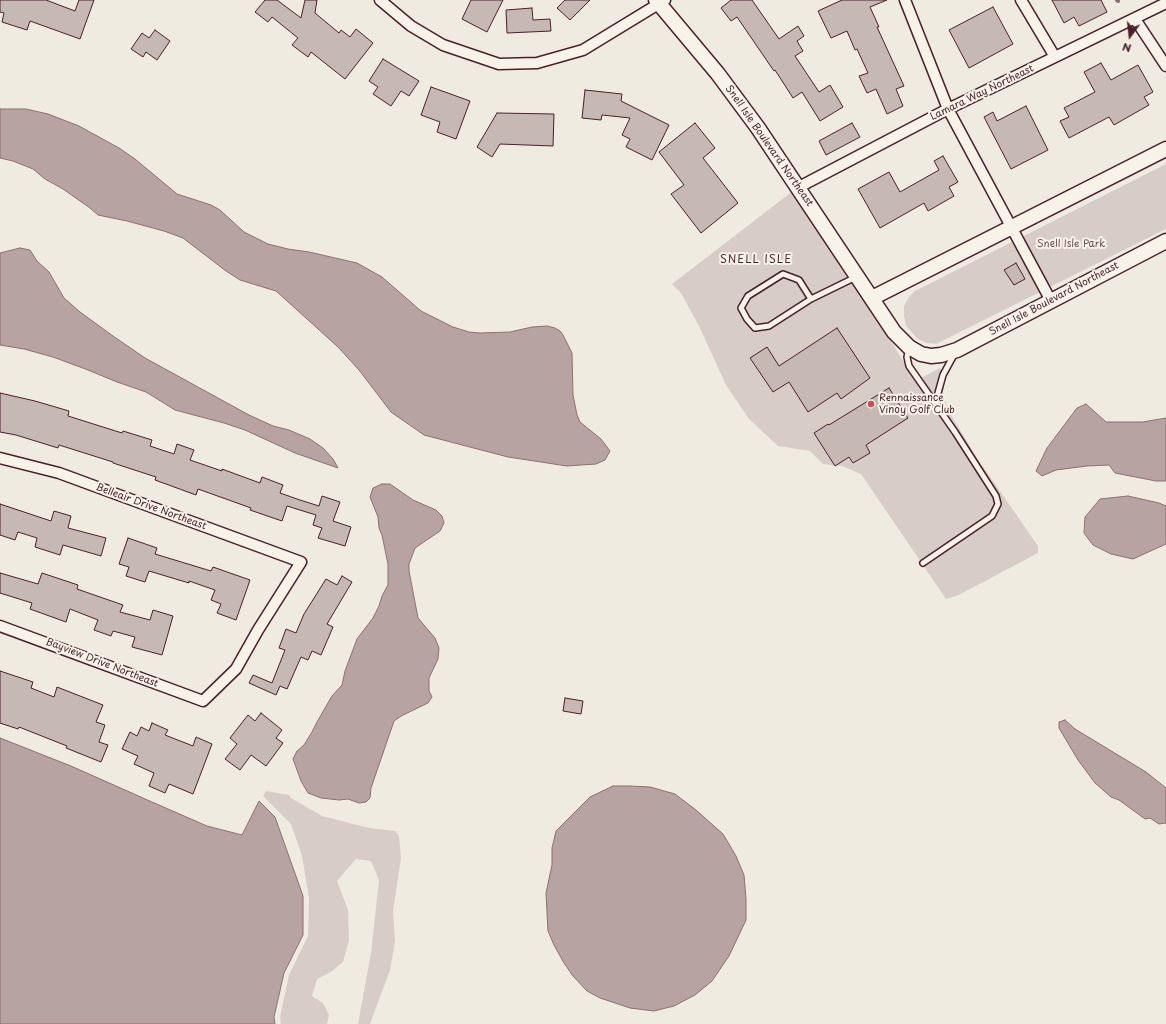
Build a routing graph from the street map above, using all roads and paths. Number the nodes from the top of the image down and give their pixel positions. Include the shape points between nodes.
1 (380, 0) edge
2 (905, 0) edge
3 (1021, 0) edge
4 (660, 1) edge
5 (1166, 3) edge
6 (1135, 19) junction
7 (1055, 57) junction
8 (1166, 66) edge
9 (948, 109) junction
10 (1166, 149) edge
11 (799, 187) junction
12 (1011, 228) junction
13 (1166, 241) edge
14 (857, 276) junction
15 (872, 298) junction
16 (811, 300) junction
17 (1050, 301) junction
18 (909, 347) junction
19 (957, 350) junction
20 (937, 406) junction
21 (0, 458) edge
22 (923, 563) dead end
23 (0, 626) edge
24 (203, 701) joint

1 - 4 street via 411,26 443,44 499,64 537,63 583,50
2 - 9 street
3 - 7 street
4 - 11 street, Snell Isle Boulevard Northeast via 718,74
5 - 6 street, Lamara Way Northeast
6 - 7 street, Lamara Way Northeast
6 - 8 street
7 - 9 street, Lamara Way Northeast
9 - 11 street, Lamara Way Northeast
9 - 12 street
10 - 12 street
11 - 14 street, Snell Isle Boulevard Northeast
12 - 15 street
12 - 17 street
13 - 17 street, Snell Isle Boulevard Northeast
14 - 15 street, Snell Isle Boulevard Northeast
14 - 16 lane
15 - 18 street, Snell Isle Boulevard Northeast via 894,332
16 - 16 lane via 769,326 755,328 741,308 748,296 783,274 799,280
17 - 19 street, Snell Isle Boulevard Northeast
18 - 19 street, Snell Isle Boulevard Northeast via 931,356
18 - 20 lane via 909,366
19 - 20 lane via 943,376
20 - 22 lane via 996,496 998,504 992,516
21 - 24 street, Belleair Drive Northeast via 59,473 301,562 236,669
23 - 24 street, Bayview Drive Northeast

